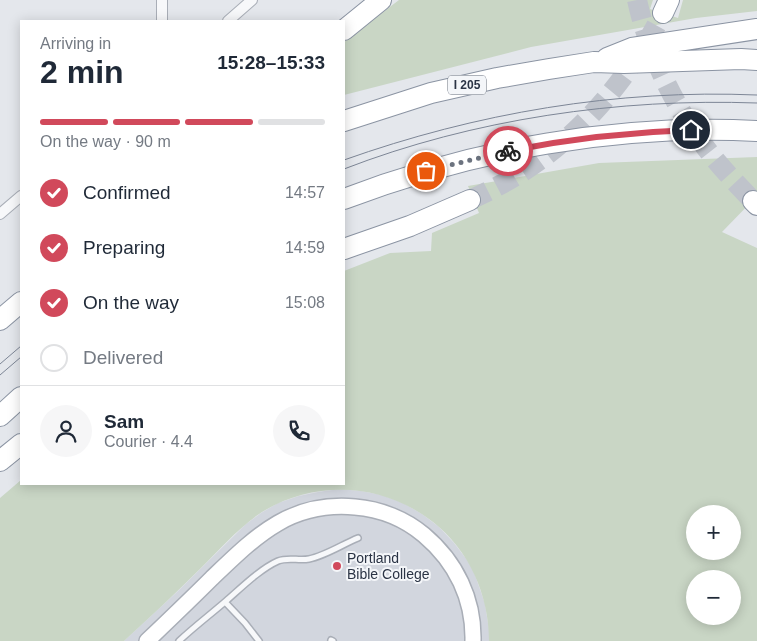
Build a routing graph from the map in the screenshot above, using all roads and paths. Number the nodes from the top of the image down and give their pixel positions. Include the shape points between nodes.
1 (162, 0) edge
2 (252, 0) edge
3 (381, 0) edge
4 (162, 20) edge
5 (229, 20) edge
6 (345, 29) edge
7 (757, 30) edge
8 (757, 60) edge
9 (594, 62) junction
10 (345, 121) edge
11 (757, 131) edge
12 (20, 197) edge
13 (345, 199) edge
14 (470, 200) tunnel mouth
15 (0, 214) edge
16 (345, 249) edge
17 (20, 302) edge
18 (0, 320) edge
19 (20, 398) edge
20 (0, 416) edge
21 (20, 445) edge
22 (0, 461) edge
23 (358, 538) dead end
24 (225, 602) junction
25 (147, 641) edge
26 (179, 641) edge
27 (259, 641) edge
28 (473, 641) edge

1 - 4 street
2 - 5 street
3 - 6 highway
7 - 9 highway via 632,48
8 - 9 highway, I 205
9 - 10 highway, I 205 via 431,93
11 - 13 highway via 660,131 545,144 437,168
12 - 15 street
14 - 16 highway
17 - 18 highway
19 - 20 highway
21 - 22 highway
23 - 24 lane via 307,560 276,562
24 - 26 lane
24 - 27 lane
25 - 28 street via 238,552 266,530 303,511 344,506 370,509 395,517 431,541 448,560 461,583 471,612

